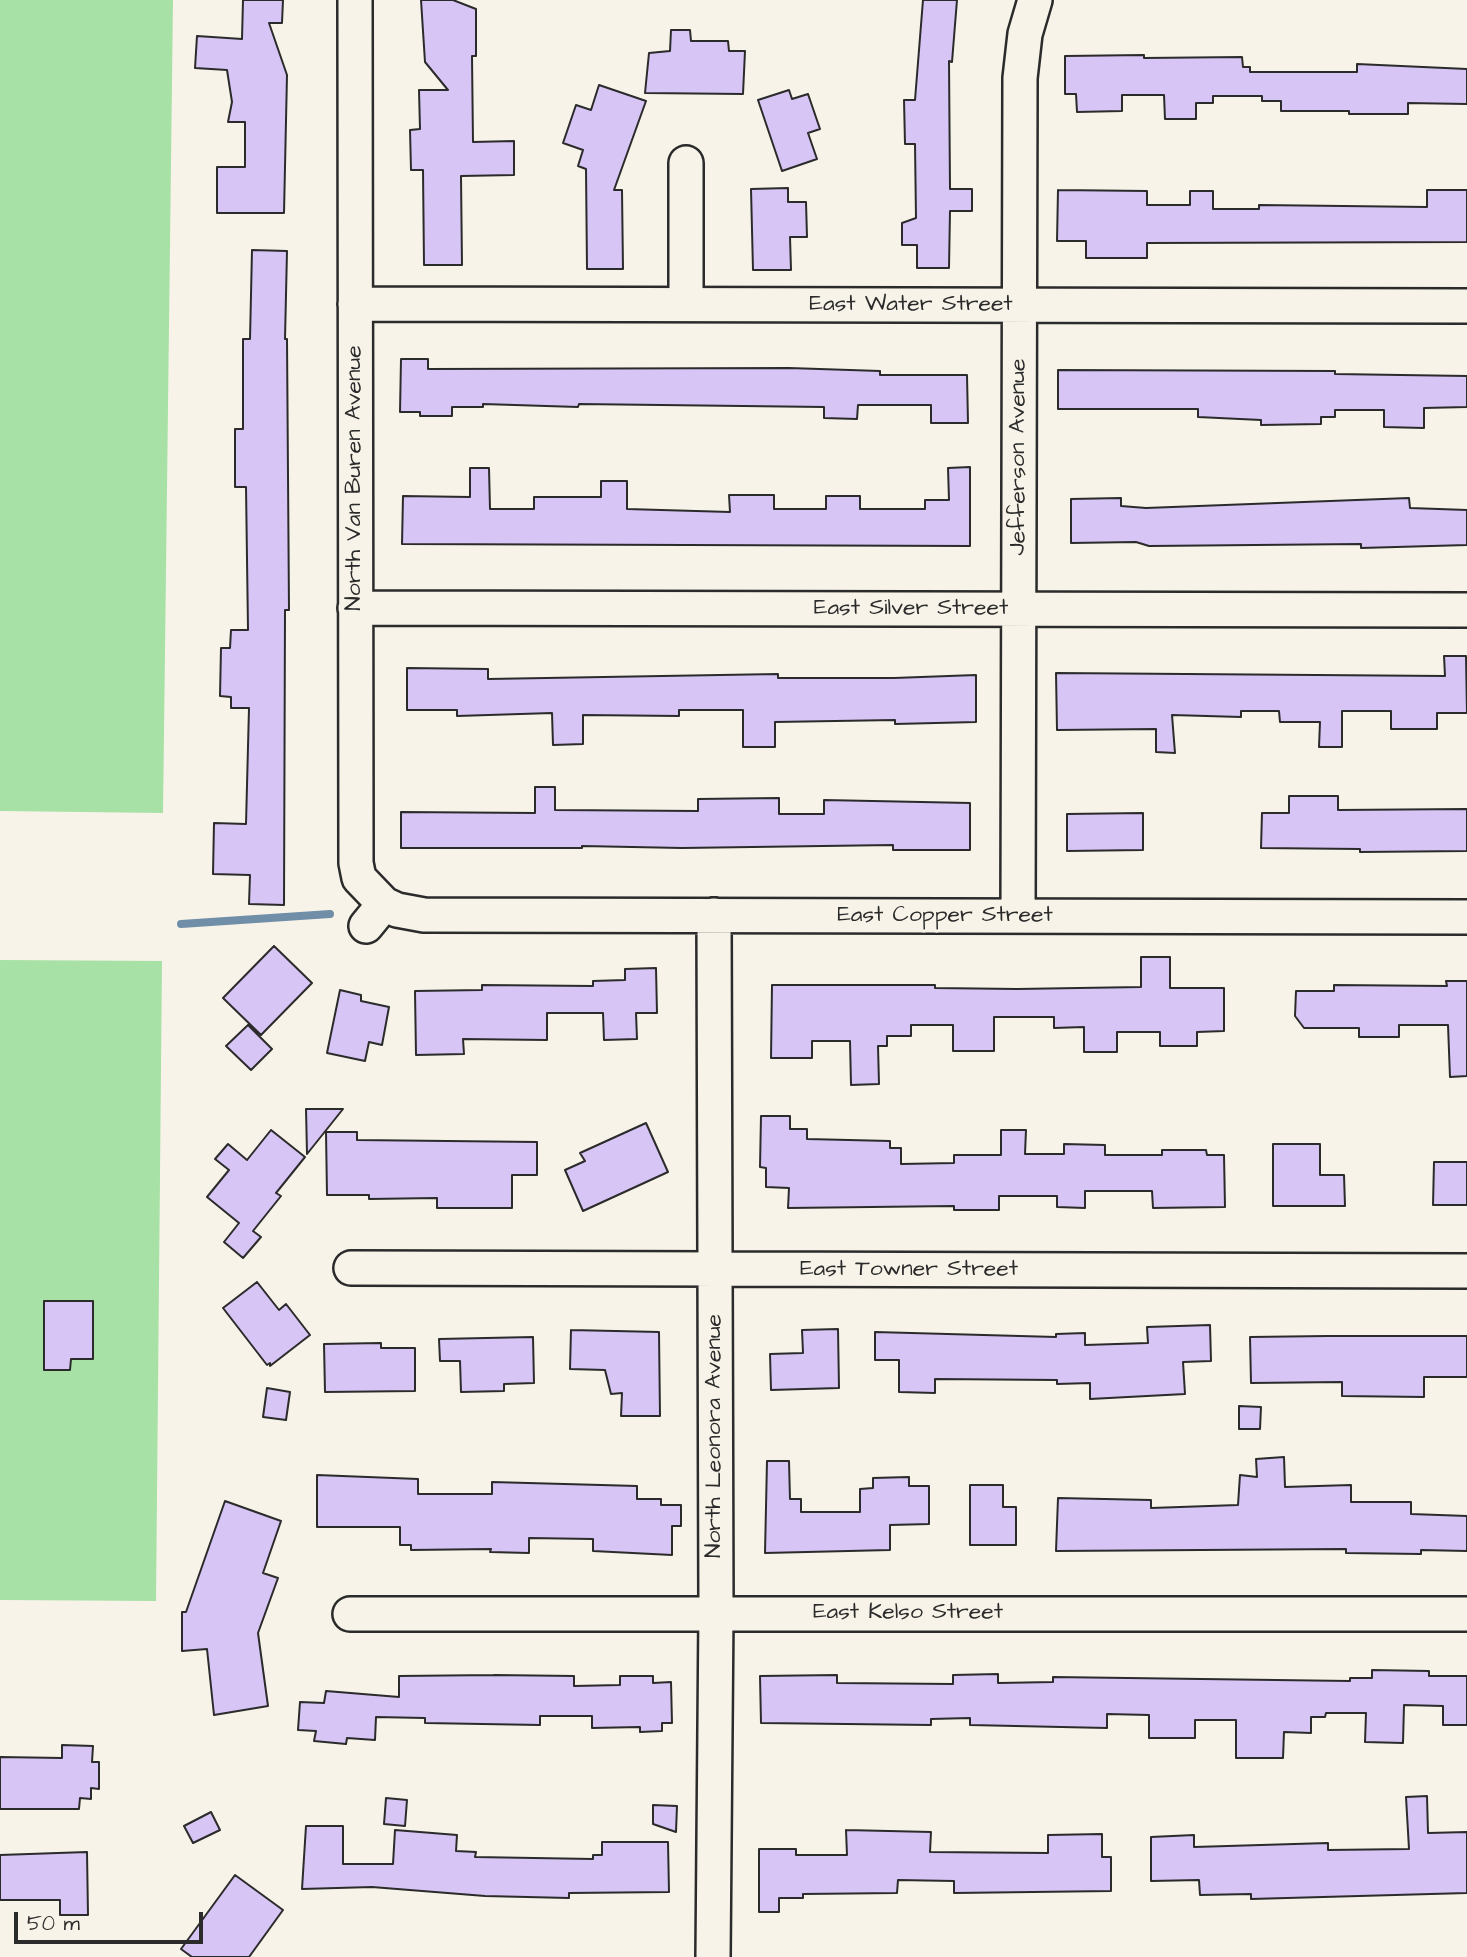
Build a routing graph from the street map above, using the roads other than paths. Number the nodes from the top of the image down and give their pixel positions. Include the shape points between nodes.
1 (355, 0) edge
2 (1035, 0) edge
3 (686, 163) dead end
4 (355, 304) junction
5 (686, 304) junction
6 (1020, 305) junction
7 (1467, 306) edge
8 (355, 608) junction
9 (1019, 609) junction
10 (1467, 610) edge
11 (424, 915) joint
12 (714, 915) junction
13 (1018, 916) junction
14 (1467, 917) edge
15 (351, 1268) dead end
16 (714, 1269) junction
17 (1467, 1271) edge
18 (716, 1612) junction
19 (350, 1614) dead end
20 (1467, 1614) edge
21 (713, 1957) edge

1 - 4 street, North Van Buren Avenue
2 - 6 street, Jefferson Avenue via 1021,56
3 - 5 street
4 - 5 street, East Water Street
4 - 8 street, North Van Buren Avenue
5 - 6 street, East Water Street
6 - 7 street, East Water Street
6 - 9 street, Jefferson Avenue
8 - 9 street, East Silver Street
8 - 11 street, North Van Buren Avenue via 359,878 375,915 397,910
9 - 10 street, East Silver Street
9 - 13 street, Jefferson Avenue
11 - 12 street, East Copper Street
12 - 13 street, East Copper Street
12 - 16 street, North Leonora Avenue
13 - 14 street, East Copper Street
15 - 16 street, East Towner Street
16 - 17 street, East Towner Street
16 - 18 street, North Leonora Avenue
18 - 19 street, East Kelso Street
18 - 20 street, East Kelso Street
18 - 21 street, North Leonora Avenue

